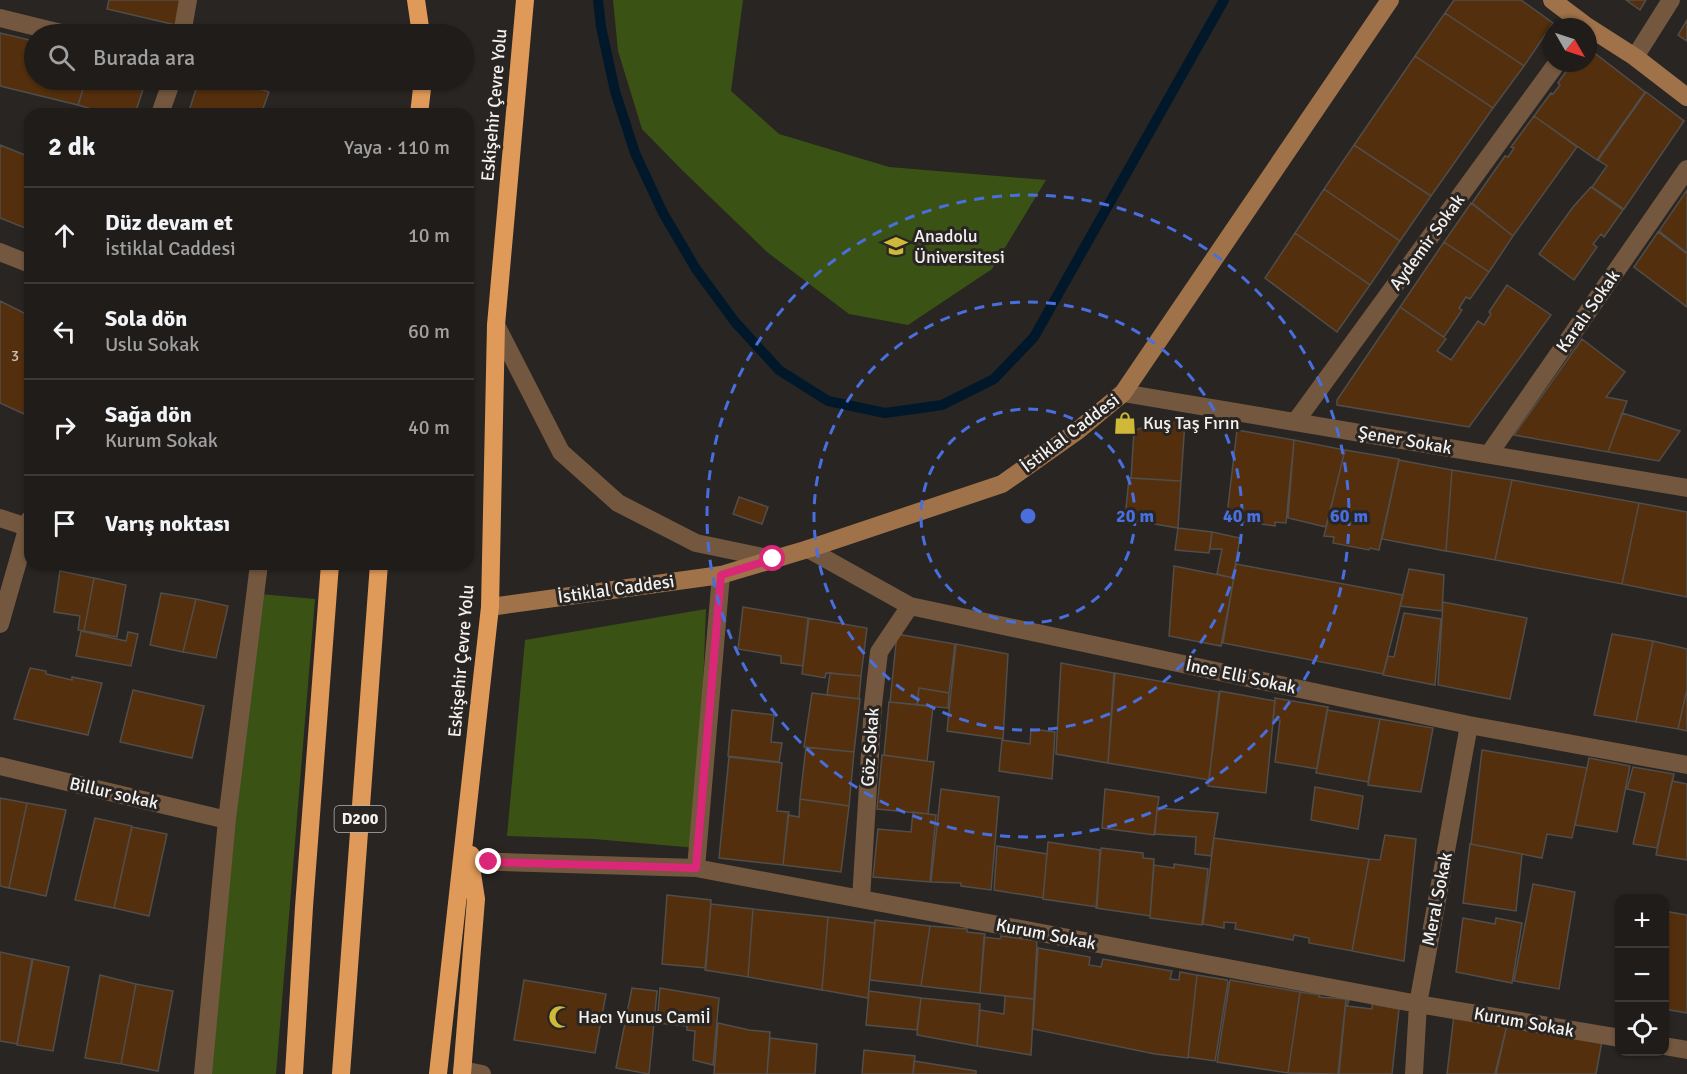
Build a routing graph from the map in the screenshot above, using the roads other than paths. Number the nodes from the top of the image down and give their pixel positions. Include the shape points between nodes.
1 (188, 0) edge
2 (416, 0) edge
3 (430, 0) edge
4 (525, 0) edge
5 (1390, 0) edge
6 (1552, 0) edge
7 (1671, 0) edge
8 (0, 18) edge
9 (1574, 18) edge
10 (24, 24) edge
11 (184, 24) edge
12 (420, 24) edge
13 (428, 24) edge
14 (1597, 34) edge
15 (1635, 57) junction
16 (1550, 72) edge
17 (168, 90) edge
18 (422, 90) edge
19 (1687, 98) edge
20 (162, 108) edge
21 (420, 108) edge
22 (1687, 169) edge
23 (0, 252) edge
24 (24, 262) edge
25 (496, 325) junction
26 (1124, 393) junction
27 (1296, 421) junction
28 (1490, 454) junction
29 (1687, 488) edge
30 (0, 518) edge
31 (24, 524) edge
32 (24, 542) edge
33 (808, 549) junction
34 (773, 559) junction
35 (258, 570) edge
36 (330, 570) edge
37 (380, 570) edge
38 (721, 575) junction
39 (910, 606) junction
40 (490, 607) junction
41 (0, 624) edge
42 (1469, 725) junction
43 (1687, 765) edge
44 (0, 766) edge
45 (227, 820) junction
46 (470, 861) junction
47 (696, 868) junction
48 (861, 899) junction
49 (1418, 1004) junction
50 (1615, 1037) edge
51 (1669, 1047) edge
52 (1687, 1050) edge
53 (462, 1072) edge
54 (202, 1074) edge
55 (294, 1074) edge
56 (341, 1074) edge
57 (438, 1074) edge
58 (483, 1074) edge
59 (1414, 1074) edge

1 - 11 street
2 - 12 highway
3 - 13 highway
4 - 25 highway, Eskişehir Çevre Yolu
5 - 26 main road, İstiklal Caddesi
6 - 9 main road
7 - 15 street
8 - 10 street
14 - 15 main road
15 - 19 main road
16 - 27 street, Aydemir Sokak
17 - 20 street
18 - 21 highway
22 - 28 street, Karalı Sokak
23 - 24 street
25 - 34 street via 561,452 618,503 696,543
25 - 40 highway, Eskişehir Çevre Yolu
26 - 27 street, Şener Sokak
26 - 33 main road, İstiklal Caddesi via 1002,484
27 - 28 street, Şener Sokak
28 - 29 street, Şener Sokak
30 - 31 street
32 - 41 street
33 - 34 main road, İstiklal Caddesi
33 - 39 street, İnce Elli Sokak
34 - 38 main road, İstiklal Caddesi
35 - 45 street
36 - 55 highway
37 - 56 highway, D200
38 - 40 main road, İstiklal Caddesi
38 - 47 street
39 - 42 street, İnce Elli Sokak
39 - 48 street, Göz Sokak via 879,652
40 - 46 highway
40 - 57 highway, Eskişehir Çevre Yolu
42 - 43 street, İnce Elli Sokak
42 - 49 street, Meral Sokak
44 - 45 street, Billur sokak
45 - 54 street
46 - 47 street, Kurum Sokak
46 - 53 highway via 476,899
47 - 48 street, Kurum Sokak
48 - 49 street, Kurum Sokak
49 - 50 street, Kurum Sokak
49 - 59 street, Meral Sokak
51 - 52 street
53 - 58 street

